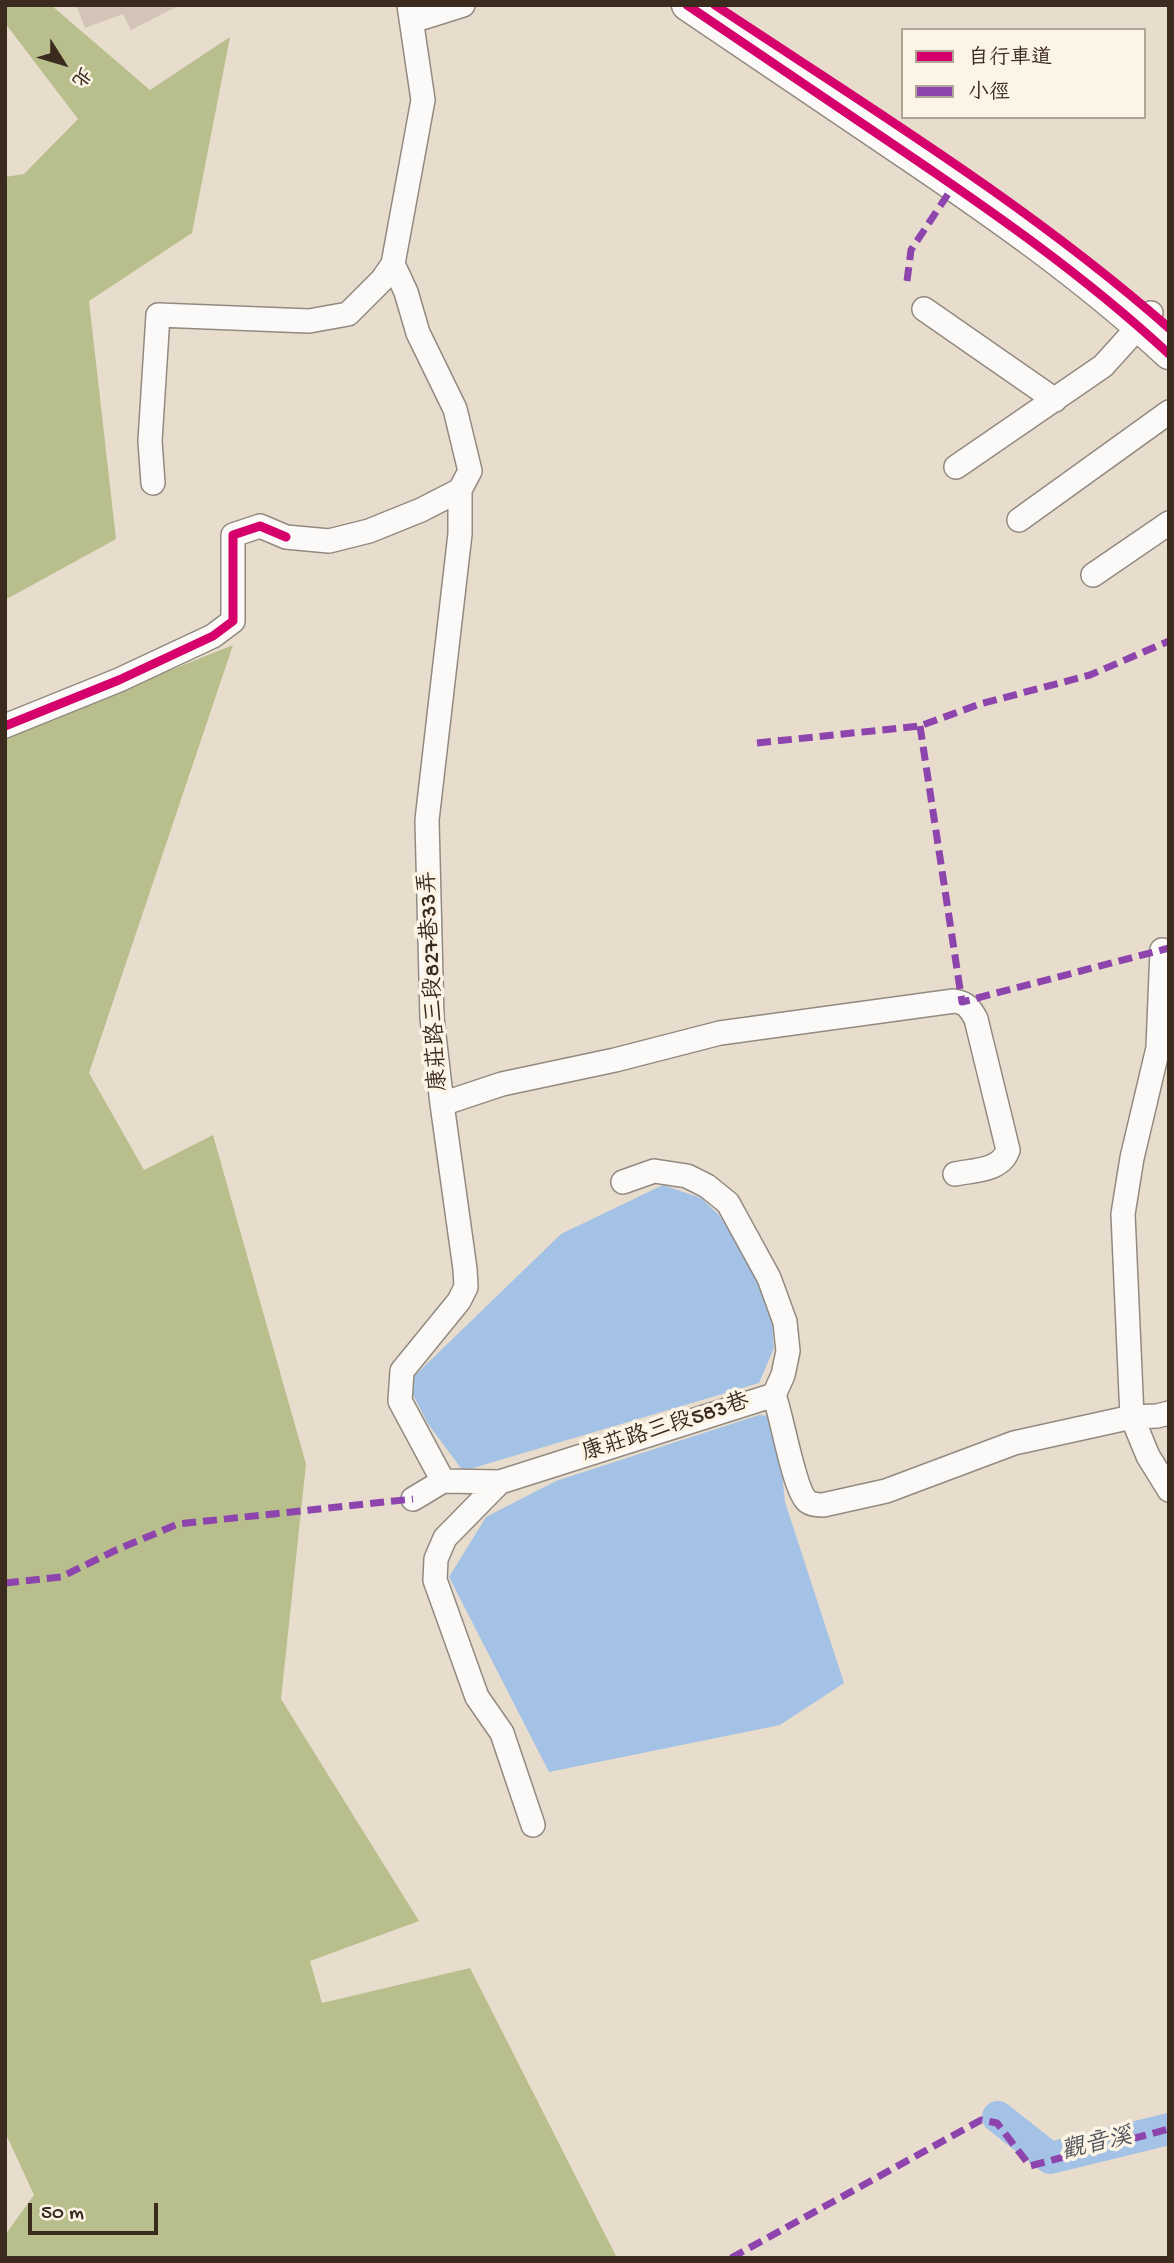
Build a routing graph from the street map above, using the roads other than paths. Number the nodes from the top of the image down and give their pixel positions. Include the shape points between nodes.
1 (463, 5) edge
2 (687, 5) edge
3 (715, 5) edge
4 (411, 13) edge
5 (393, 264) junction
6 (924, 309) dead end
7 (1153, 322) edge
8 (1169, 354) edge
9 (1055, 400) junction
10 (1169, 412) edge
11 (956, 467) dead end
12 (153, 483) dead end
13 (460, 490) junction
14 (1019, 520) dead end
15 (1169, 523) edge
16 (1093, 575) dead end
17 (5, 726) edge
18 (1162, 950) dead end
19 (442, 1104) junction
20 (955, 1174) dead end
21 (623, 1182) dead end
22 (774, 1395) junction
23 (1169, 1413) edge
24 (1132, 1417) junction
25 (443, 1481) junction
26 (500, 1482) junction
27 (1169, 1490) edge
28 (412, 1499) dead end
29 (533, 1825) dead end

1 - 4 street
2 - 7 main road
3 - 7 main road via 971,174 1071,246
4 - 5 street via 423,100
5 - 12 street via 348,314 309,321 158,315 150,441
5 - 13 street, 康莊路三段827巷33弄 via 418,333 455,409 470,471
6 - 9 street
7 - 8 main road
7 - 9 street
9 - 11 street
10 - 14 street
13 - 17 street via 369,531 329,541 286,537 260,526 233,535 233,621 213,636 119,680
13 - 19 street, 康莊路三段827巷33弄 via 460,534 427,820 432,1018
15 - 16 street
18 - 24 street via 1158,1048 1123,1214
19 - 20 street via 502,1084 720,1033 962,1002 976,1019 1008,1150 998,1165
19 - 25 street, 康莊路三段827巷33弄 via 466,1287 402,1371 400,1401
21 - 22 street via 654,1171 687,1176 728,1203 769,1278 785,1322 788,1351
22 - 24 street, 康莊路三段583巷 via 799,1489 806,1500 823,1505 886,1491 1014,1443
22 - 26 street, 康莊路三段583巷
23 - 24 street, 康莊路三段583巷
24 - 27 street
25 - 26 street
25 - 28 street
26 - 29 street, 康莊路三段583巷 via 445,1538 436,1559 435,1580 477,1697 502,1734

